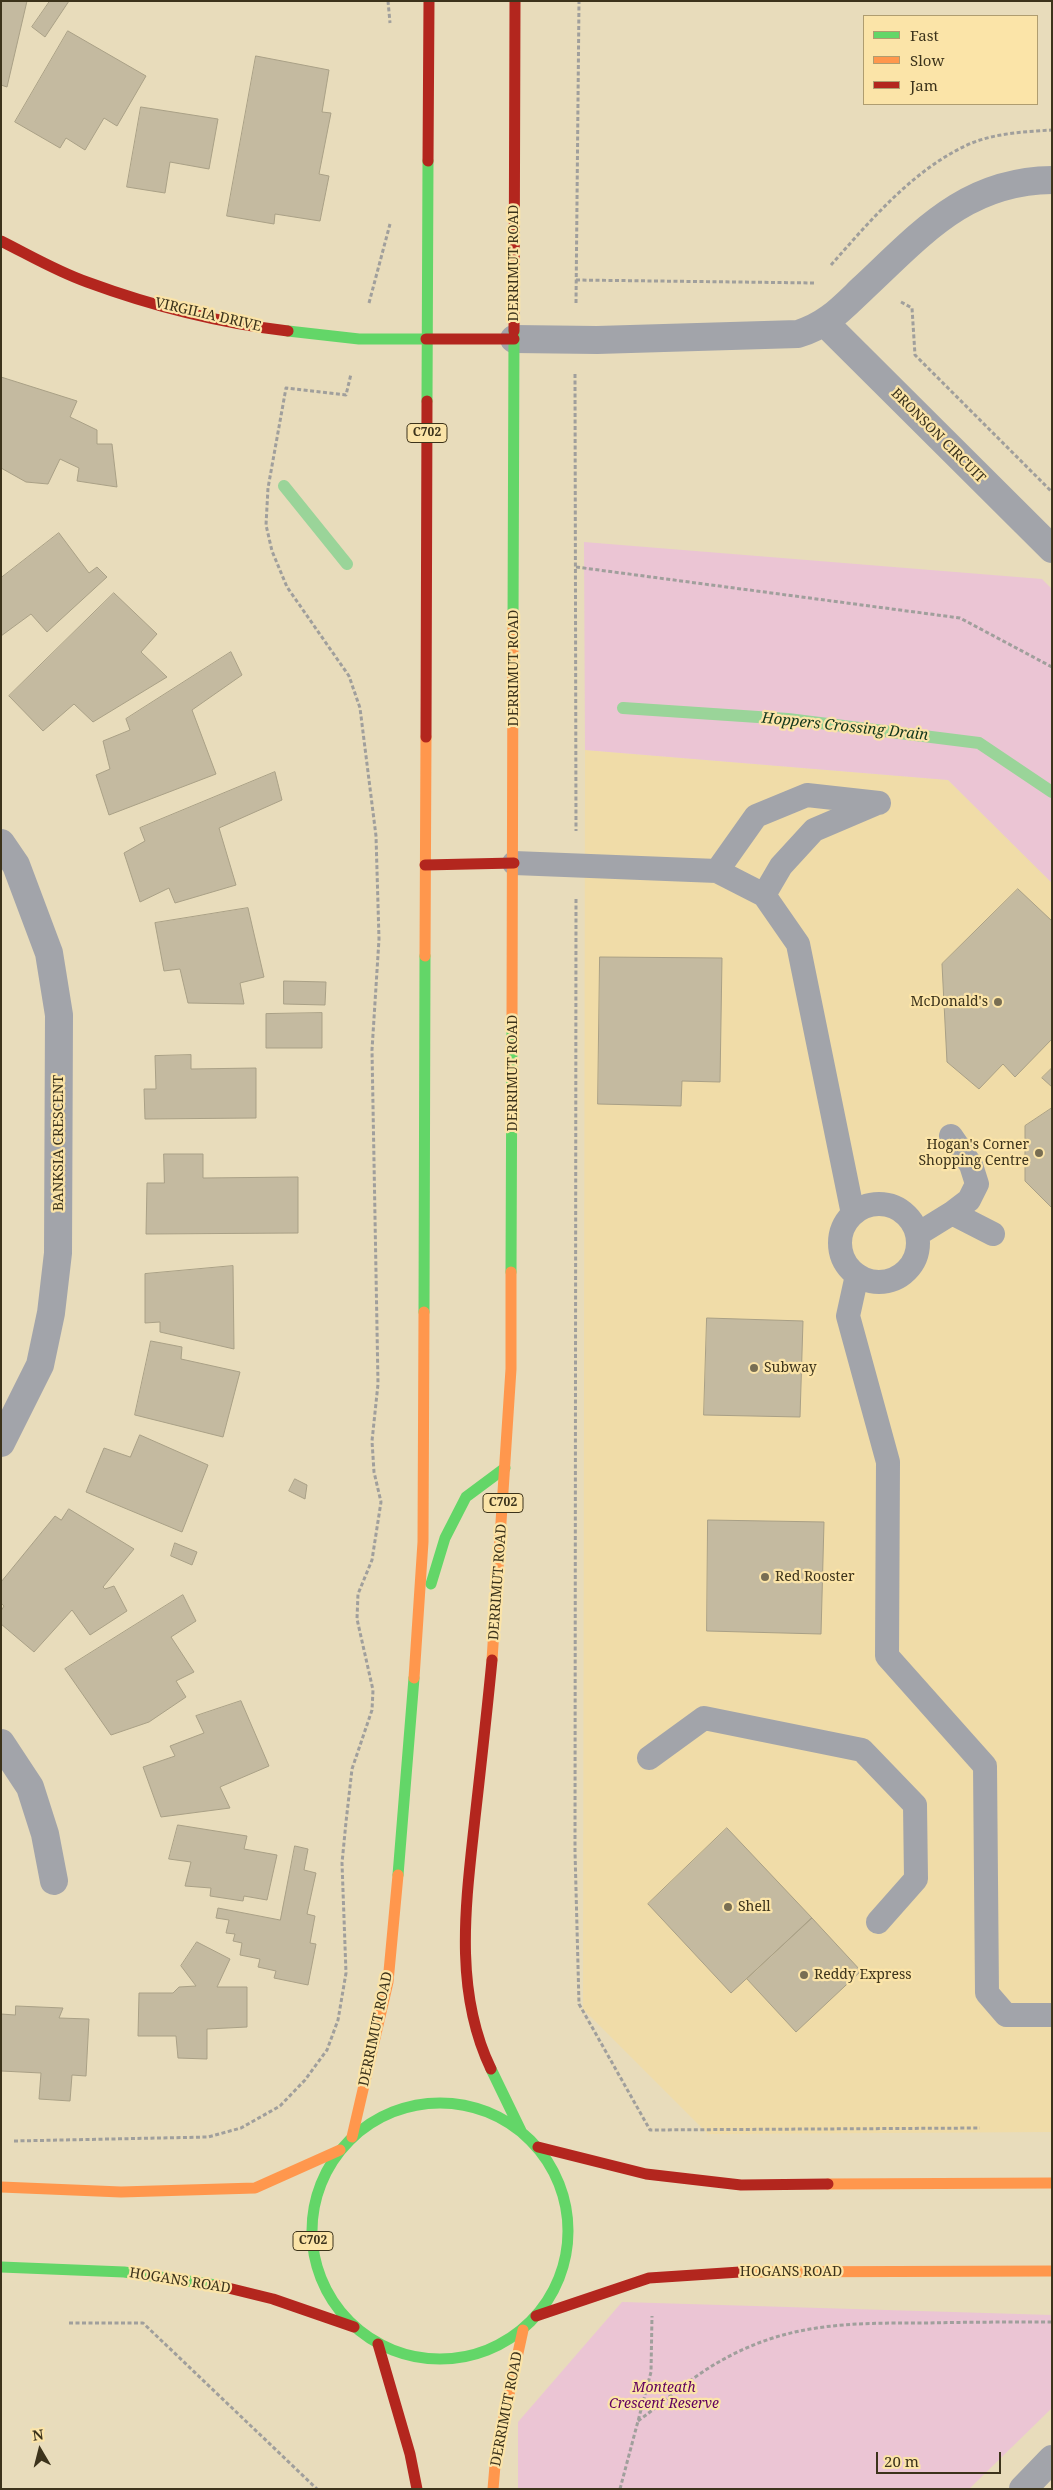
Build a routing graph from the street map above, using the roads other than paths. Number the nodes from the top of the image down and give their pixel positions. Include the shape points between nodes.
1 (429, 1) edge
2 (515, 1) edge
3 (1052, 180) edge
4 (1, 242) edge
5 (825, 323) junction
6 (426, 339) junction
7 (514, 339) junction
8 (1052, 549) edge
9 (1, 843) edge
10 (514, 863) junction
11 (425, 865) junction
12 (717, 870) junction
13 (764, 895) junction
14 (951, 1136) dead end
15 (952, 1213) junction
16 (853, 1214) junction
17 (918, 1234) junction
18 (993, 1234) dead end
19 (857, 1275) junction
20 (1, 1444) edge
21 (505, 1468) junction
22 (417, 1628) junction
23 (1, 1743) edge
24 (649, 1758) dead end
25 (54, 1881) dead end
26 (878, 1922) dead end
27 (1052, 2015) edge
28 (522, 2131) junction
29 (352, 2138) junction
30 (538, 2147) junction
31 (340, 2150) junction
32 (1052, 2183) edge
33 (1, 2187) edge
34 (1, 2267) edge
35 (1052, 2271) edge
36 (536, 2316) junction
37 (354, 2327) junction
38 (523, 2330) junction
39 (378, 2344) junction
40 (1052, 2459) edge
41 (417, 2489) edge
42 (493, 2489) edge
43 (1023, 2489) edge

1 - 6 main road, DERRIMUT ROAD / C702
2 - 7 main road, DERRIMUT ROAD / C702
3 - 5 street via 1004,186 970,198 946,213
4 - 6 main road, VIRGILIA DRIVE via 86,282 170,309 239,325 359,340
5 - 7 street via 798,334 775,336 576,341
5 - 8 street, BRONSON CIRCUIT
6 - 7 main road, VIRGILIA DRIVE
6 - 11 main road, DERRIMUT ROAD / C702
7 - 10 main road, DERRIMUT ROAD / C702
9 - 20 street, BANKSIA CRESCENT via 16,865 49,952 60,1015 58,1253 51,1313 40,1365
10 - 11 main road
10 - 12 lane
10 - 21 main road, DERRIMUT ROAD / C702 via 511,1369
11 - 22 main road, DERRIMUT ROAD / C702 via 423,1542
12 - 13 lane
12 - 13 lane via 756,816 807,795 879,803 814,830 781,866
13 - 16 lane via 798,944
14 - 15 lane via 971,1165 977,1184 969,1200
15 - 17 lane
15 - 18 lane
16 - 17 lane via 867,1206 884,1203 906,1214
16 - 19 lane via 843,1227 840,1240 841,1253
17 - 19 lane via 918,1250 912,1265 900,1276 885,1282 869,1281
19 - 27 lane via 848,1316 888,1462 887,1656 984,1766 987,1993 1006,2015
21 - 22 main road via 466,1496 445,1538
21 - 28 main road, DERRIMUT ROAD / C702 via 493,1654 465,1909 466,1979 479,2044
22 - 29 main road, DERRIMUT ROAD / C702 via 409,1758 388,1982
23 - 25 street via 30,1787 45,1834
24 - 26 lane via 704,1718 862,1750 915,1805 916,1879
28 - 29 main road via 481,2110 436,2102 391,2112
28 - 30 main road, C702
29 - 31 main road, C702
30 - 32 main road via 646,2174 741,2185
30 - 36 main road, C702 via 561,2187 569,2232 560,2277
31 - 33 main road via 255,2188 121,2192
31 - 37 main road, C702 via 320,2184 312,2232 315,2261 329,2297
34 - 37 main road, HOGANS ROAD via 69,2267 134,2272 246,2291
35 - 36 main road, HOGANS ROAD via 737,2272 650,2278
36 - 38 main road, C702
37 - 39 main road, C702
38 - 39 main road via 490,2349 452,2359 414,2357
38 - 42 main road, DERRIMUT ROAD via 496,2454
39 - 41 main road
40 - 43 street

